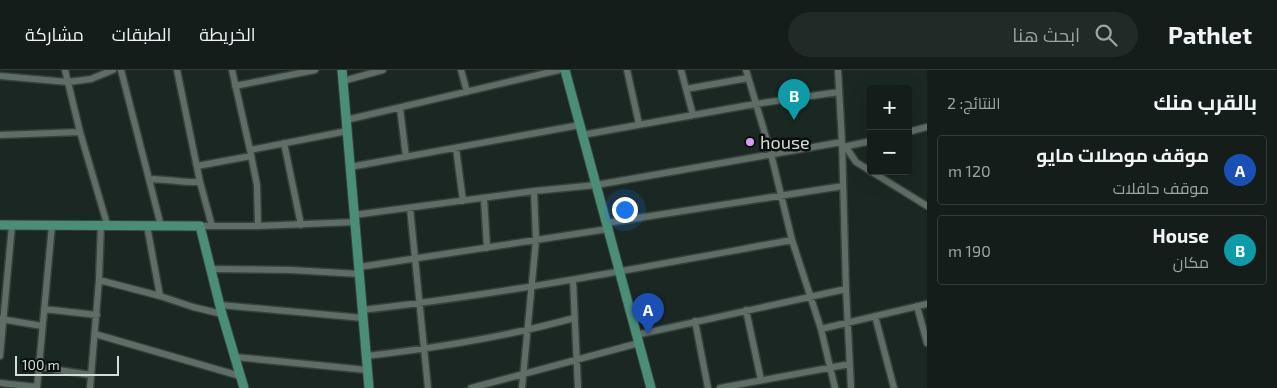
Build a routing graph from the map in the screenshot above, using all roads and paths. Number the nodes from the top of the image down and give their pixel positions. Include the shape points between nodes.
1 (65, 70) edge
2 (113, 70) edge
3 (122, 70) edge
4 (177, 70) edge
5 (232, 70) edge
6 (315, 70) edge
7 (342, 70) edge
8 (383, 70) edge
9 (461, 70) edge
10 (559, 70) edge
11 (565, 70) edge
12 (627, 70) edge
13 (681, 70) edge
14 (746, 70) edge
15 (838, 70) edge
16 (0, 76) edge
17 (748, 78) junction
18 (343, 81) junction
19 (68, 82) junction
20 (235, 86) junction
21 (686, 90) junction
22 (467, 92) junction
23 (839, 92) junction
24 (755, 104) junction
25 (400, 108) junction
26 (693, 115) junction
27 (346, 120) junction
28 (639, 124) junction
29 (580, 125) junction
30 (927, 127) edge
31 (347, 131) junction
32 (912, 131) edge
33 (80, 132) junction
34 (0, 135) edge
35 (582, 135) junction
36 (867, 142) edge
37 (284, 143) junction
38 (843, 145) junction
39 (456, 148) junction
40 (251, 153) junction
41 (770, 154) junction
42 (406, 157) junction
43 (197, 166) junction
44 (350, 167) junction
45 (150, 179) junction
46 (200, 182) junction
47 (596, 185) junction
48 (843, 186) junction
49 (534, 191) junction
50 (780, 195) junction
51 (484, 198) junction
52 (463, 201) junction
53 (927, 206) edge
54 (410, 208) junction
55 (355, 219) junction
56 (52, 224) junction
57 (104, 224) junction
58 (0, 225) edge
59 (12, 225) junction
60 (301, 225) junction
61 (147, 226) junction
62 (161, 226) junction
63 (200, 226) junction
64 (212, 226) junction
65 (258, 226) junction
66 (607, 226) junction
67 (536, 240) junction
68 (792, 240) junction
69 (486, 248) junction
70 (416, 259) junction
71 (212, 269) junction
72 (359, 270) junction
73 (620, 272) junction
74 (100, 280) junction
75 (573, 280) junction
76 (531, 287) junction
77 (846, 289) junction
78 (160, 296) junction
79 (811, 296) junction
80 (420, 303) junction
81 (927, 304) edge
82 (917, 306) junction
83 (44, 309) junction
84 (221, 310) junction
85 (746, 310) junction
86 (362, 314) junction
87 (97, 315) junction
88 (876, 316) junction
89 (574, 318) junction
90 (2, 319) edge
91 (695, 321) junction
92 (848, 324) junction
93 (42, 326) junction
94 (821, 329) junction
95 (527, 331) junction
96 (95, 334) junction
97 (638, 339) junction
98 (927, 343) edge
99 (424, 349) junction
100 (0, 356) edge
101 (235, 356) junction
102 (366, 356) junction
103 (576, 359) junction
104 (850, 364) junction
105 (39, 367) junction
106 (830, 368) junction
107 (367, 370) junction
108 (522, 374) junction
109 (91, 375) junction
110 (240, 376) junction
111 (761, 380) junction
112 (0, 383) edge
113 (37, 388) edge
114 (91, 388) edge
115 (244, 388) edge
116 (369, 388) edge
117 (428, 388) edge
118 (471, 388) edge
119 (522, 388) edge
120 (578, 388) edge
121 (651, 388) edge
122 (708, 388) edge
123 (720, 388) edge
124 (836, 388) edge
125 (852, 388) edge
126 (894, 388) edge

1 - 19 street
2 - 19 street via 91,79
3 - 45 street
4 - 43 street
5 - 20 street
6 - 20 street
7 - 18 street
8 - 18 street
9 - 22 street
10 - 22 street
11 - 29 street
12 - 28 street
13 - 21 street
14 - 17 street
15 - 23 street
16 - 19 street
17 - 21 street
17 - 24 street
18 - 27 street
19 - 33 street
20 - 40 street
21 - 26 street
22 - 25 street
23 - 24 street
23 - 38 street
24 - 26 street
24 - 41 street
25 - 27 street
25 - 42 street
26 - 28 street
27 - 31 street
28 - 35 street
29 - 35 street
29 - 39 street
30 - 32 street
31 - 37 street
31 - 44 street
33 - 34 street
33 - 57 street
35 - 47 street
36 - 38 street
37 - 40 street
37 - 60 street
38 - 41 street
38 - 48 street
38 - 53 street via 856,162
39 - 42 street
39 - 52 street
40 - 43 street
40 - 65 street via 258,198
41 - 47 street
41 - 50 street
42 - 44 street
43 - 46 street
44 - 55 street
45 - 46 street
45 - 62 street
46 - 64 street
47 - 49 street
47 - 66 street
48 - 50 street
48 - 77 street
49 - 51 street
49 - 67 street
50 - 66 street
50 - 68 street
51 - 52 street
51 - 69 street
52 - 54 street
54 - 55 street
54 - 70 street
55 - 60 street
55 - 72 street
56 - 57 street
56 - 59 street
56 - 83 street
57 - 61 street
57 - 74 street
58 - 59 street
59 - 90 street
60 - 65 street
61 - 62 street
61 - 78 street
62 - 63 street
63 - 64 street
63 - 71 street
64 - 65 street
66 - 67 street
66 - 73 street
67 - 69 street
67 - 76 street
68 - 73 street
68 - 79 street
69 - 70 street
70 - 72 street
70 - 80 street
71 - 72 street
71 - 84 street
72 - 86 street
73 - 75 street
73 - 97 street
74 - 78 street
74 - 87 street
75 - 76 street
75 - 89 street
76 - 80 street
76 - 95 street
77 - 79 street
77 - 92 street
78 - 84 street via 193,307
79 - 85 street
79 - 94 street
80 - 86 street
80 - 99 street
81 - 82 street
82 - 88 street
82 - 98 street
83 - 87 street
83 - 93 street
84 - 86 street
84 - 101 street
85 - 91 street
85 - 111 street
86 - 102 street
87 - 96 street
88 - 92 street
88 - 126 street
89 - 95 street
89 - 103 street
90 - 93 street
90 - 100 street
91 - 97 street
91 - 122 street
92 - 94 street
92 - 104 street
93 - 105 street
94 - 106 street
95 - 99 street
95 - 108 street
96 - 109 street
96 - 110 street
97 - 103 street
97 - 121 street
99 - 102 street
99 - 117 street
101 - 107 street
101 - 110 street
102 - 107 street
103 - 108 street
103 - 120 street
104 - 106 street
104 - 125 street
105 - 109 street
105 - 113 street
106 - 111 street
106 - 124 street
107 - 116 street
108 - 118 street
108 - 119 street
109 - 114 street
110 - 115 street
111 - 123 street
112 - 113 street

